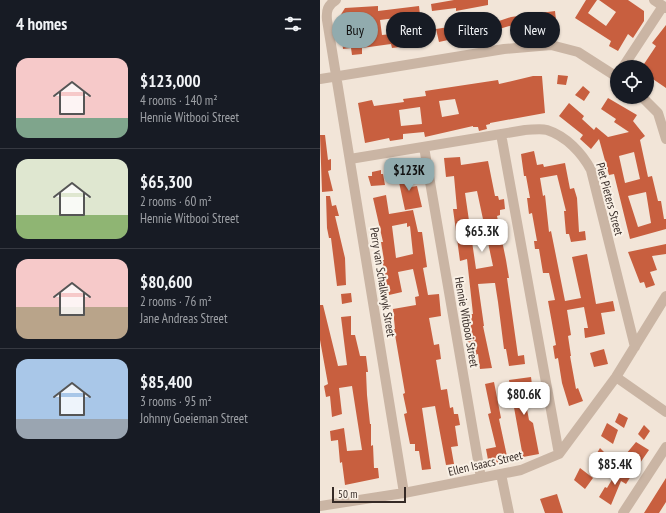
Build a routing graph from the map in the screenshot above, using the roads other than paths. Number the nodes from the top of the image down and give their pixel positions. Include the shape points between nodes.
1 (336, 0) edge
2 (654, 0) edge
3 (664, 7) edge
4 (628, 60) edge
5 (610, 73) edge
6 (334, 76) junction
7 (320, 78) edge
8 (649, 104) edge
9 (501, 134) junction
10 (666, 139) edge
11 (424, 146) junction
12 (350, 158) junction
13 (666, 296) edge
14 (635, 347) junction
15 (616, 376) junction
16 (666, 412) edge
17 (666, 447) edge
18 (558, 454) junction
19 (501, 474) junction
20 (480, 478) junction
21 (404, 493) junction
22 (320, 506) edge
23 (509, 513) edge
24 (623, 513) edge

1 - 6 street, Perry van Schalkwyk Street via 328,7 326,15
2 - 3 street
3 - 4 street
5 - 6 street via 578,52 551,45 504,49
6 - 7 street
6 - 12 street, Perry van Schalkwyk Street
8 - 10 street via 658,112
9 - 11 street, Piet Pieters Street
9 - 14 street, Piet Pieters Street via 547,130 573,146 587,162 593,177
9 - 18 street
11 - 12 street, Piet Pieters Street
11 - 20 street, Hennie Witbooi Street
12 - 21 street, Perry van Schalkwyk Street
13 - 14 street, Ellen Isaacs Street
14 - 15 street, Ellen Isaacs Street
15 - 16 street
15 - 18 street, Ellen Isaacs Street
17 - 24 street
18 - 19 street, Ellen Isaacs Street via 521,470
19 - 20 street, Ellen Isaacs Street
19 - 23 street
20 - 21 street, Ellen Isaacs Street
21 - 22 street, Ellen Isaacs Street

